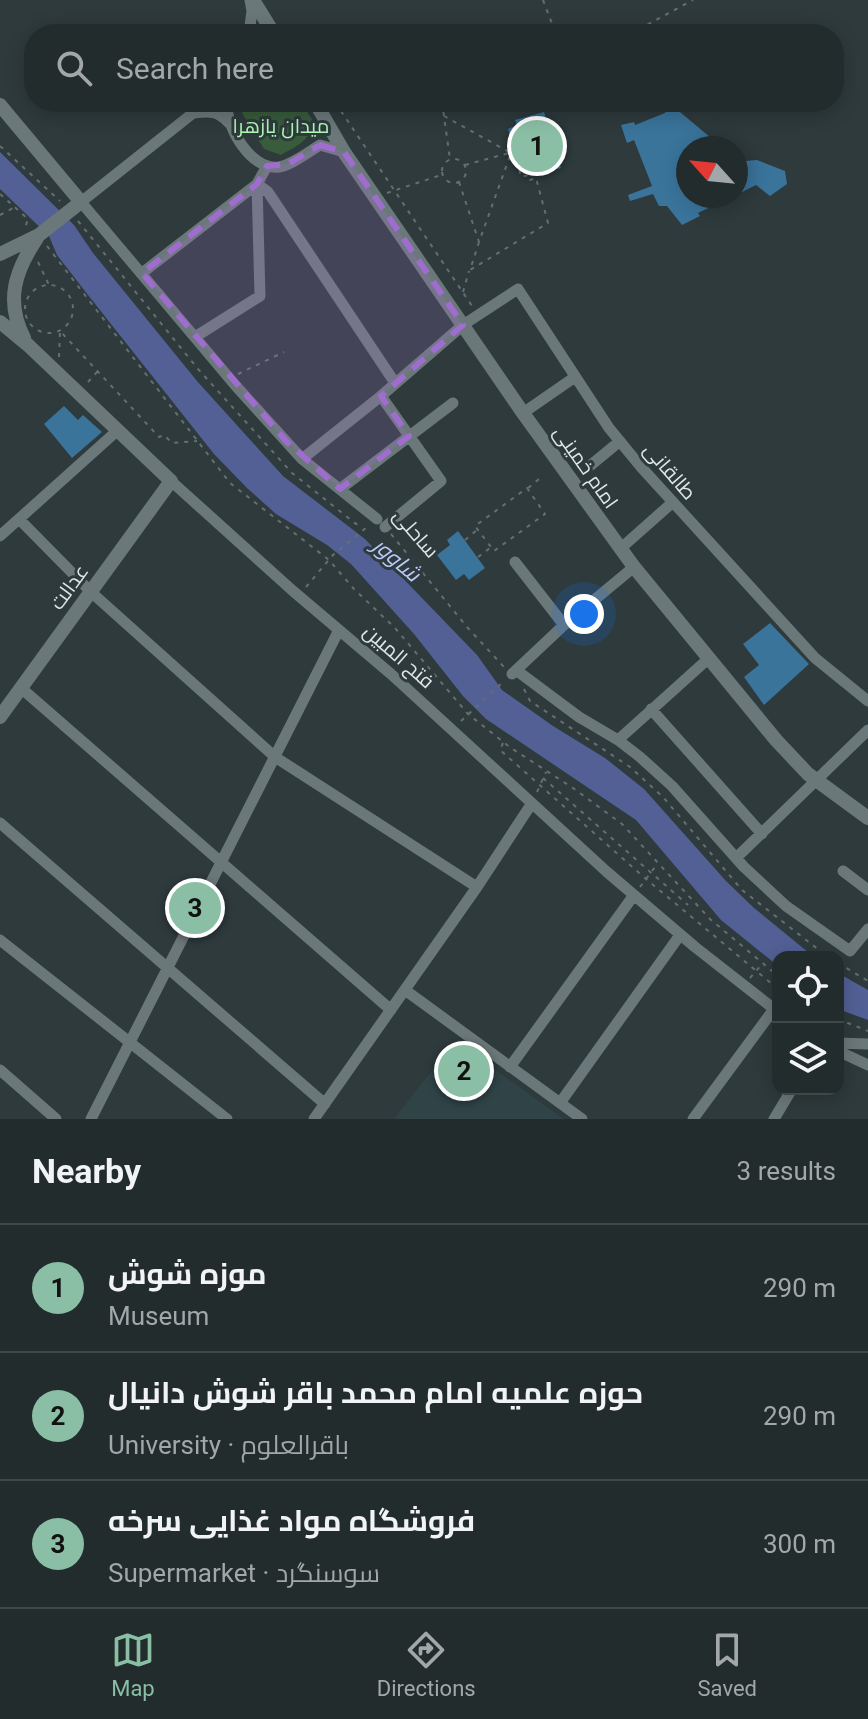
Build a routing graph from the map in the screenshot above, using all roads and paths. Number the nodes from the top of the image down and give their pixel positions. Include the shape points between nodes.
1 (252, 0) edge
2 (543, 0) edge
3 (693, 0) edge
4 (250, 24) edge
5 (268, 24) edge
6 (552, 24) edge
7 (649, 24) edge
8 (0, 105) edge
9 (202, 112) edge
10 (214, 112) edge
11 (226, 112) edge
12 (321, 112) edge
13 (342, 112) edge
14 (443, 112) edge
15 (194, 113) joint
16 (444, 116) junction
17 (326, 120) junction
18 (231, 125) junction
19 (320, 145) junction
20 (0, 146) edge
21 (520, 150) dead end
22 (344, 152) junction
23 (513, 152) junction
24 (450, 160) junction
25 (465, 165) junction
26 (267, 166) junction
27 (442, 174) junction
28 (459, 182) junction
29 (257, 184) junction
30 (395, 190) junction
31 (0, 194) edge
32 (375, 197) junction
33 (14, 207) junction
34 (72, 207) junction
35 (0, 215) edge
36 (33, 241) junction
37 (479, 242) junction
38 (0, 254) edge
39 (470, 270) junction
40 (134, 279) junction
41 (49, 285) junction
42 (463, 292) junction
43 (478, 315) junction
44 (0, 322) edge
45 (463, 325) junction
46 (60, 331) junction
47 (195, 337) junction
48 (28, 345) junction
49 (284, 352) dead end
50 (98, 371) junction
51 (59, 375) junction
52 (575, 377) junction
53 (230, 379) junction
54 (395, 383) junction
55 (78, 393) junction
56 (381, 396) junction
57 (453, 403) dead end
58 (523, 413) junction
59 (118, 430) junction
60 (409, 436) junction
61 (197, 441) junction
62 (620, 441) junction
63 (302, 459) junction
64 (591, 465) dead end
65 (539, 479) dead end
66 (171, 481) junction
67 (527, 488) junction
68 (340, 489) junction
69 (673, 502) junction
70 (19, 519) junction
71 (361, 522) dead end
72 (381, 523) junction
73 (367, 527) dead end
74 (478, 530) junction
75 (0, 536) edge
76 (465, 540) dead end
77 (491, 548) junction
78 (620, 549) junction
79 (478, 557) dead end
80 (329, 560) junction
81 (515, 562) dead end
82 (634, 567) junction
83 (91, 592) junction
84 (298, 595) junction
85 (564, 625) junction
86 (339, 630) junction
87 (708, 659) junction
88 (511, 674) junction
89 (21, 688) junction
90 (868, 701) edge
91 (651, 709) junction
92 (468, 714) junction
93 (0, 717) edge
94 (452, 730) junction
95 (868, 730) edge
96 (618, 740) junction
97 (503, 743) junction
98 (275, 757) junction
99 (547, 771) junction
100 (543, 778) junction
101 (817, 781) junction
102 (540, 785) junction
103 (532, 803) junction
104 (868, 818) edge
105 (0, 823) edge
106 (762, 834) junction
107 (736, 858) junction
108 (659, 862) junction
109 (221, 863) junction
110 (843, 871) dead end
111 (651, 873) junction
112 (646, 879) junction
113 (477, 887) junction
114 (868, 890) edge
115 (634, 895) junction
116 (692, 900) junction
117 (688, 905) junction
118 (682, 911) junction
119 (868, 929) edge
120 (680, 935) junction
121 (0, 940) edge
122 (820, 951) edge
123 (763, 963) junction
124 (844, 967) edge
125 (168, 968) junction
126 (756, 971) junction
127 (772, 971) edge
128 (868, 981) edge
129 (772, 984) edge
130 (744, 985) junction
131 (405, 990) junction
132 (772, 1008) edge
133 (391, 1010) junction
134 (772, 1016) edge
135 (844, 1023) edge
136 (868, 1031) edge
137 (130, 1043) junction
138 (844, 1043) edge
139 (868, 1044) edge
140 (844, 1054) edge
141 (868, 1065) edge
142 (510, 1067) junction
143 (0, 1070) edge
144 (788, 1095) edge
145 (560, 1103) junction
146 (325, 1104) junction
147 (56, 1119) edge
148 (91, 1119) edge
149 (227, 1119) edge
150 (314, 1119) edge
151 (582, 1119) edge
152 (693, 1119) edge
153 (774, 1119) edge

1 - 4 street
1 - 5 street
2 - 6 path
3 - 7 path
8 - 34 street, ساحلی
9 - 15 street
10 - 18 street
11 - 18 street
12 - 17 street, امام خمینی
13 - 30 path
14 - 16 path
15 - 34 street
16 - 23 path
16 - 24 path
17 - 19 street
17 - 22 street, امام خمینی
18 - 26 street via 245,148
19 - 22 street
19 - 26 street via 288,164
20 - 34 path
21 - 23 path
22 - 32 street, امام خمینی
23 - 25 path
23 - 37 path
23 - 39 path via 521,177 536,178 548,223
24 - 25 path
24 - 27 path
25 - 28 path
26 - 29 street
27 - 28 path
27 - 30 path
28 - 37 path
29 - 40 street
29 - 47 street via 260,296
29 - 54 street via 268,192
30 - 32 path
30 - 42 path
31 - 33 path
32 - 45 street, امام خمینی
33 - 35 path
33 - 36 path via 28,219 23,232
34 - 36 street
34 - 40 street, ساحلی
34 - 40 path
36 - 38 street
36 - 41 path
36 - 48 street via 16,283 13,307
36 - 61 path
37 - 39 path
39 - 42 path
40 - 47 street, ساحلی
40 - 71 path via 198,369 292,473 356,524
41 - 46 path via 63,288 73,305 73,315
41 - 46 path via 28,298 27,317 40,331
42 - 43 path
43 - 45 street, طالقانی
43 - 52 street, طالقانی via 518,289
44 - 48 street, فتح المبین
45 - 54 street, طالقانی
45 - 58 street, امام خمینی
46 - 50 path
46 - 51 path
47 - 53 street, ساحلی
48 - 51 street, فتح المبین
49 - 53 path
50 - 55 path
50 - 61 path via 159,437 172,443
51 - 55 street, فتح المبین
52 - 58 street
52 - 62 street, طالقانی
53 - 63 street, ساحلی
54 - 56 street, طالقانی
55 - 59 street, فتح المبین
56 - 60 street
56 - 63 street, طالقانی
57 - 60 street
58 - 78 street, امام خمینی
59 - 66 street, فتح المبین
59 - 70 street
60 - 68 street
60 - 72 street via 441,481
61 - 80 path via 230,483
62 - 64 street
62 - 69 street, طالقانی
63 - 68 street, ساحلی
65 - 67 path
66 - 83 street, عدالت
66 - 84 street, فتح المبین
67 - 74 path via 475,526
67 - 77 path via 545,514 494,551
68 - 72 street, ساحلی
69 - 78 street
69 - 90 street, طالقانی via 815,658
70 - 75 street
70 - 83 street
72 - 88 path, ساحلی
73 - 80 path
74 - 76 path
74 - 77 path
77 - 79 path
78 - 82 street, امام خمینی
80 - 84 path
80 - 92 path
81 - 85 street
82 - 85 street
82 - 87 street, امام خمینی
83 - 89 street, عدالت
83 - 98 street
84 - 86 street, فتح المبین
85 - 88 street
86 - 94 street, فتح المبین
86 - 98 street
87 - 91 street
87 - 101 street, امام خمینی
88 - 92 path
88 - 96 street
88 - 122 path, ساحلی via 530,701 630,767 663,797 742,890
89 - 93 street, عدالت
89 - 109 street
91 - 96 street
91 - 106 street
92 - 94 path
92 - 97 path
94 - 103 street, فتح المبین
95 - 101 street
96 - 107 street via 672,786
97 - 99 path
97 - 102 path via 500,750
98 - 109 street
98 - 113 street
99 - 100 path
99 - 108 path via 622,824
100 - 102 path
100 - 111 path
101 - 104 street, امام خمینی
101 - 106 street
102 - 103 path
102 - 112 path
103 - 113 street
103 - 115 street, فتح المبین
105 - 125 street
106 - 107 street
107 - 119 street via 786,906 850,951
108 - 111 path
108 - 116 path
109 - 125 street
109 - 133 street
110 - 114 street
111 - 112 path
111 - 117 path
112 - 115 path
112 - 118 path
113 - 131 street
115 - 120 street, فتح المبین
115 - 142 street
116 - 117 path
116 - 123 path
117 - 118 path
118 - 126 path
120 - 130 street, فتح المبین
120 - 145 street
121 - 137 street
123 - 126 path
123 - 127 path
124 - 128 path
125 - 137 street
125 - 146 street
126 - 129 path
126 - 130 path
130 - 132 street, فتح المبین
131 - 133 street
131 - 142 street
133 - 146 street
134 - 152 street
135 - 136 path
137 - 148 street
137 - 149 street
138 - 139 street
140 - 141 street
142 - 145 street
143 - 147 street
144 - 153 street
145 - 151 street
146 - 150 street

